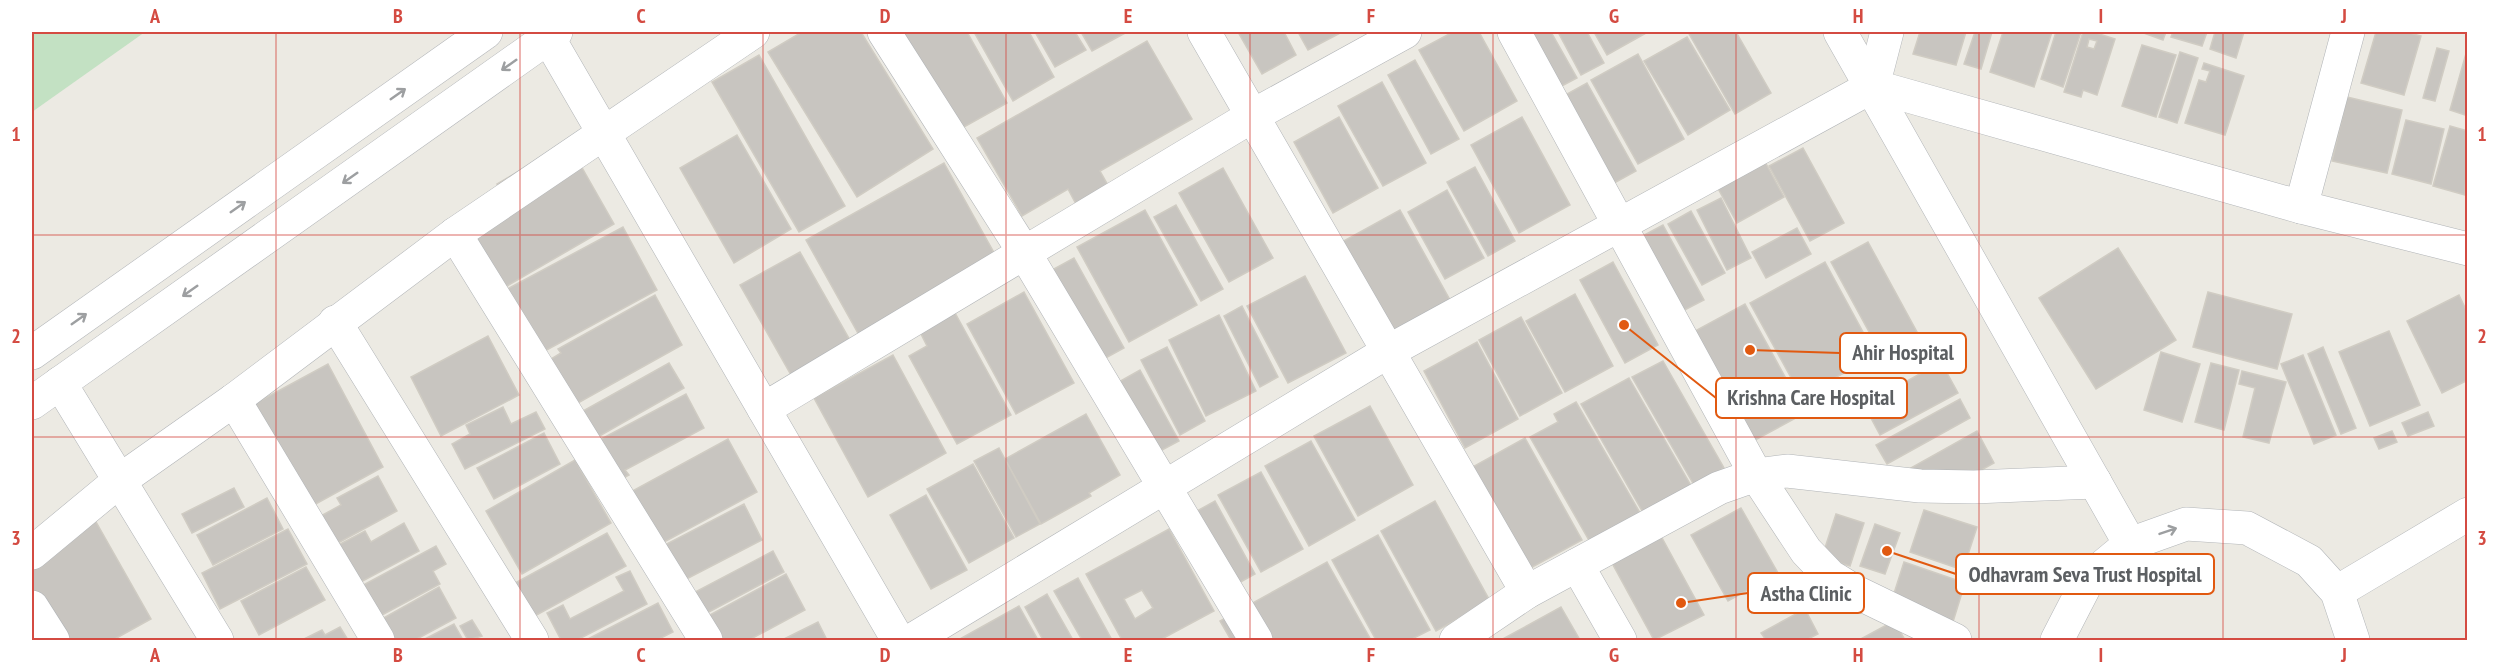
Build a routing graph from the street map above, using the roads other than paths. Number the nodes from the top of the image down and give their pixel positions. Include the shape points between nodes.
1 (486, 32) edge
2 (753, 32) edge
3 (884, 32) edge
4 (1204, 32) edge
5 (1405, 32) edge
6 (1514, 32) edge
7 (1840, 32) edge
8 (1887, 32) edge
9 (2348, 32) edge
10 (550, 33) edge
11 (1873, 86) junction
12 (1254, 115) junction
13 (603, 131) junction
14 (2301, 207) junction
15 (1621, 224) junction
16 (455, 234) junction
17 (2468, 249) edge
18 (1024, 252) junction
19 (336, 322) junction
20 (1389, 351) junction
21 (32, 353) edge
22 (60, 383) junction
23 (234, 400) junction
24 (32, 403) edge
25 (764, 409) junction
26 (1756, 475) junction
27 (119, 481) junction
28 (2095, 482) junction
29 (1164, 487) junction
30 (2468, 514) edge
31 (2130, 544) junction
32 (32, 553) edge
33 (1577, 565) junction
34 (1527, 592) junction
35 (2337, 592) junction
36 (32, 607) edge
37 (53, 640) edge
38 (216, 640) edge
39 (378, 640) edge
40 (532, 640) edge
41 (706, 640) edge
42 (898, 640) edge
43 (912, 640) edge
44 (1256, 640) edge
45 (1456, 640) edge
46 (1620, 640) edge
47 (1955, 640) edge
48 (2057, 640) edge
49 (2353, 640) edge

21 -> 1 street
2 - 13 street
3 - 18 street
4 - 12 street
5 - 12 street
6 - 15 street
7 - 11 street
8 - 11 street
9 - 14 street
10 - 13 street
10 -> 22 street
11 - 14 street
11 - 15 street
11 - 28 street
12 - 18 street
12 - 20 street
13 - 16 street
13 - 25 street
14 - 17 street
15 - 20 street
15 - 26 street
16 - 19 street
16 - 41 street
18 - 25 street
18 - 29 street
19 - 23 street
19 - 40 street
20 - 29 street
20 - 34 street
22 - 24 street
22 - 27 street
23 - 27 street
23 - 39 street
25 - 42 street
26 - 28 street via 1787,471 1920,486
26 - 33 street via 1719,489
26 - 47 street via 1806,551 1830,576
27 - 32 street
27 - 38 street
28 - 31 street
29 - 43 street
29 - 44 street
30 - 35 street
31 -> 35 street via 2186,524 2247,528 2309,561
31 - 48 street via 2089,578
33 - 34 street
33 - 46 street
34 - 45 street
35 - 49 street
36 - 37 street

